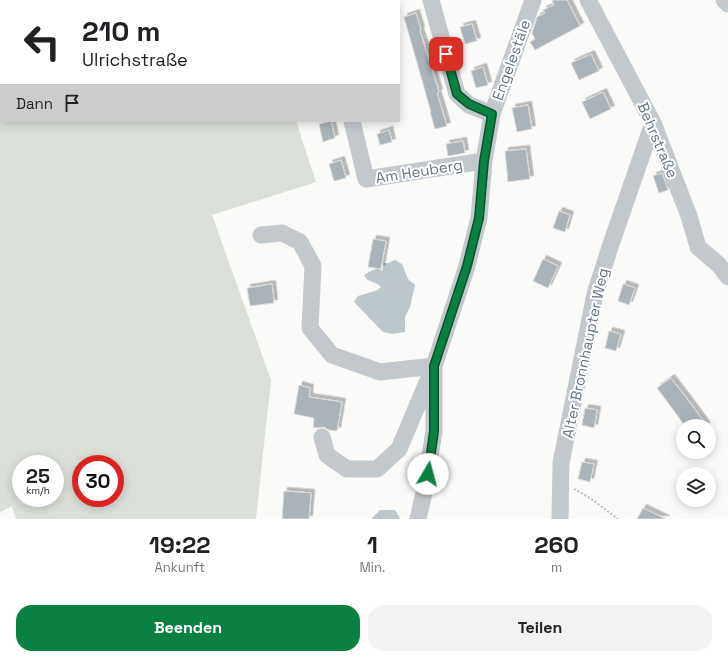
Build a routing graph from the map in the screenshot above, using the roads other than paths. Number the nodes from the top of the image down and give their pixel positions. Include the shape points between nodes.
1 (431, 0) edge
2 (533, 0) edge
3 (588, 0) edge
4 (724, 0) edge
5 (728, 4) edge
6 (492, 114) junction
7 (352, 122) edge
8 (653, 123) junction
9 (484, 161) junction
10 (261, 235) dead end
11 (728, 277) edge
12 (434, 366) junction
13 (322, 437) dead end
14 (418, 519) edge
15 (560, 519) edge

1 - 6 street via 457,94 469,104
2 - 6 street, Engelestäle
3 - 8 street, Behrstraße
4 - 5 street
6 - 9 street, Engelestäle
7 - 9 street, Am Heuberg via 366,179
8 - 11 street, Behrstraße via 689,216 698,247 719,265
8 - 15 street, Alter Bronnhaupter Weg via 594,294 561,463
9 - 12 street, Engelestäle via 479,218 467,266
10 - 12 street via 282,233 300,242 313,266 310,328 332,355 380,372
12 - 13 street via 399,449 377,469 347,469 327,455
12 - 14 street, Engelestäle via 434,431 426,488

